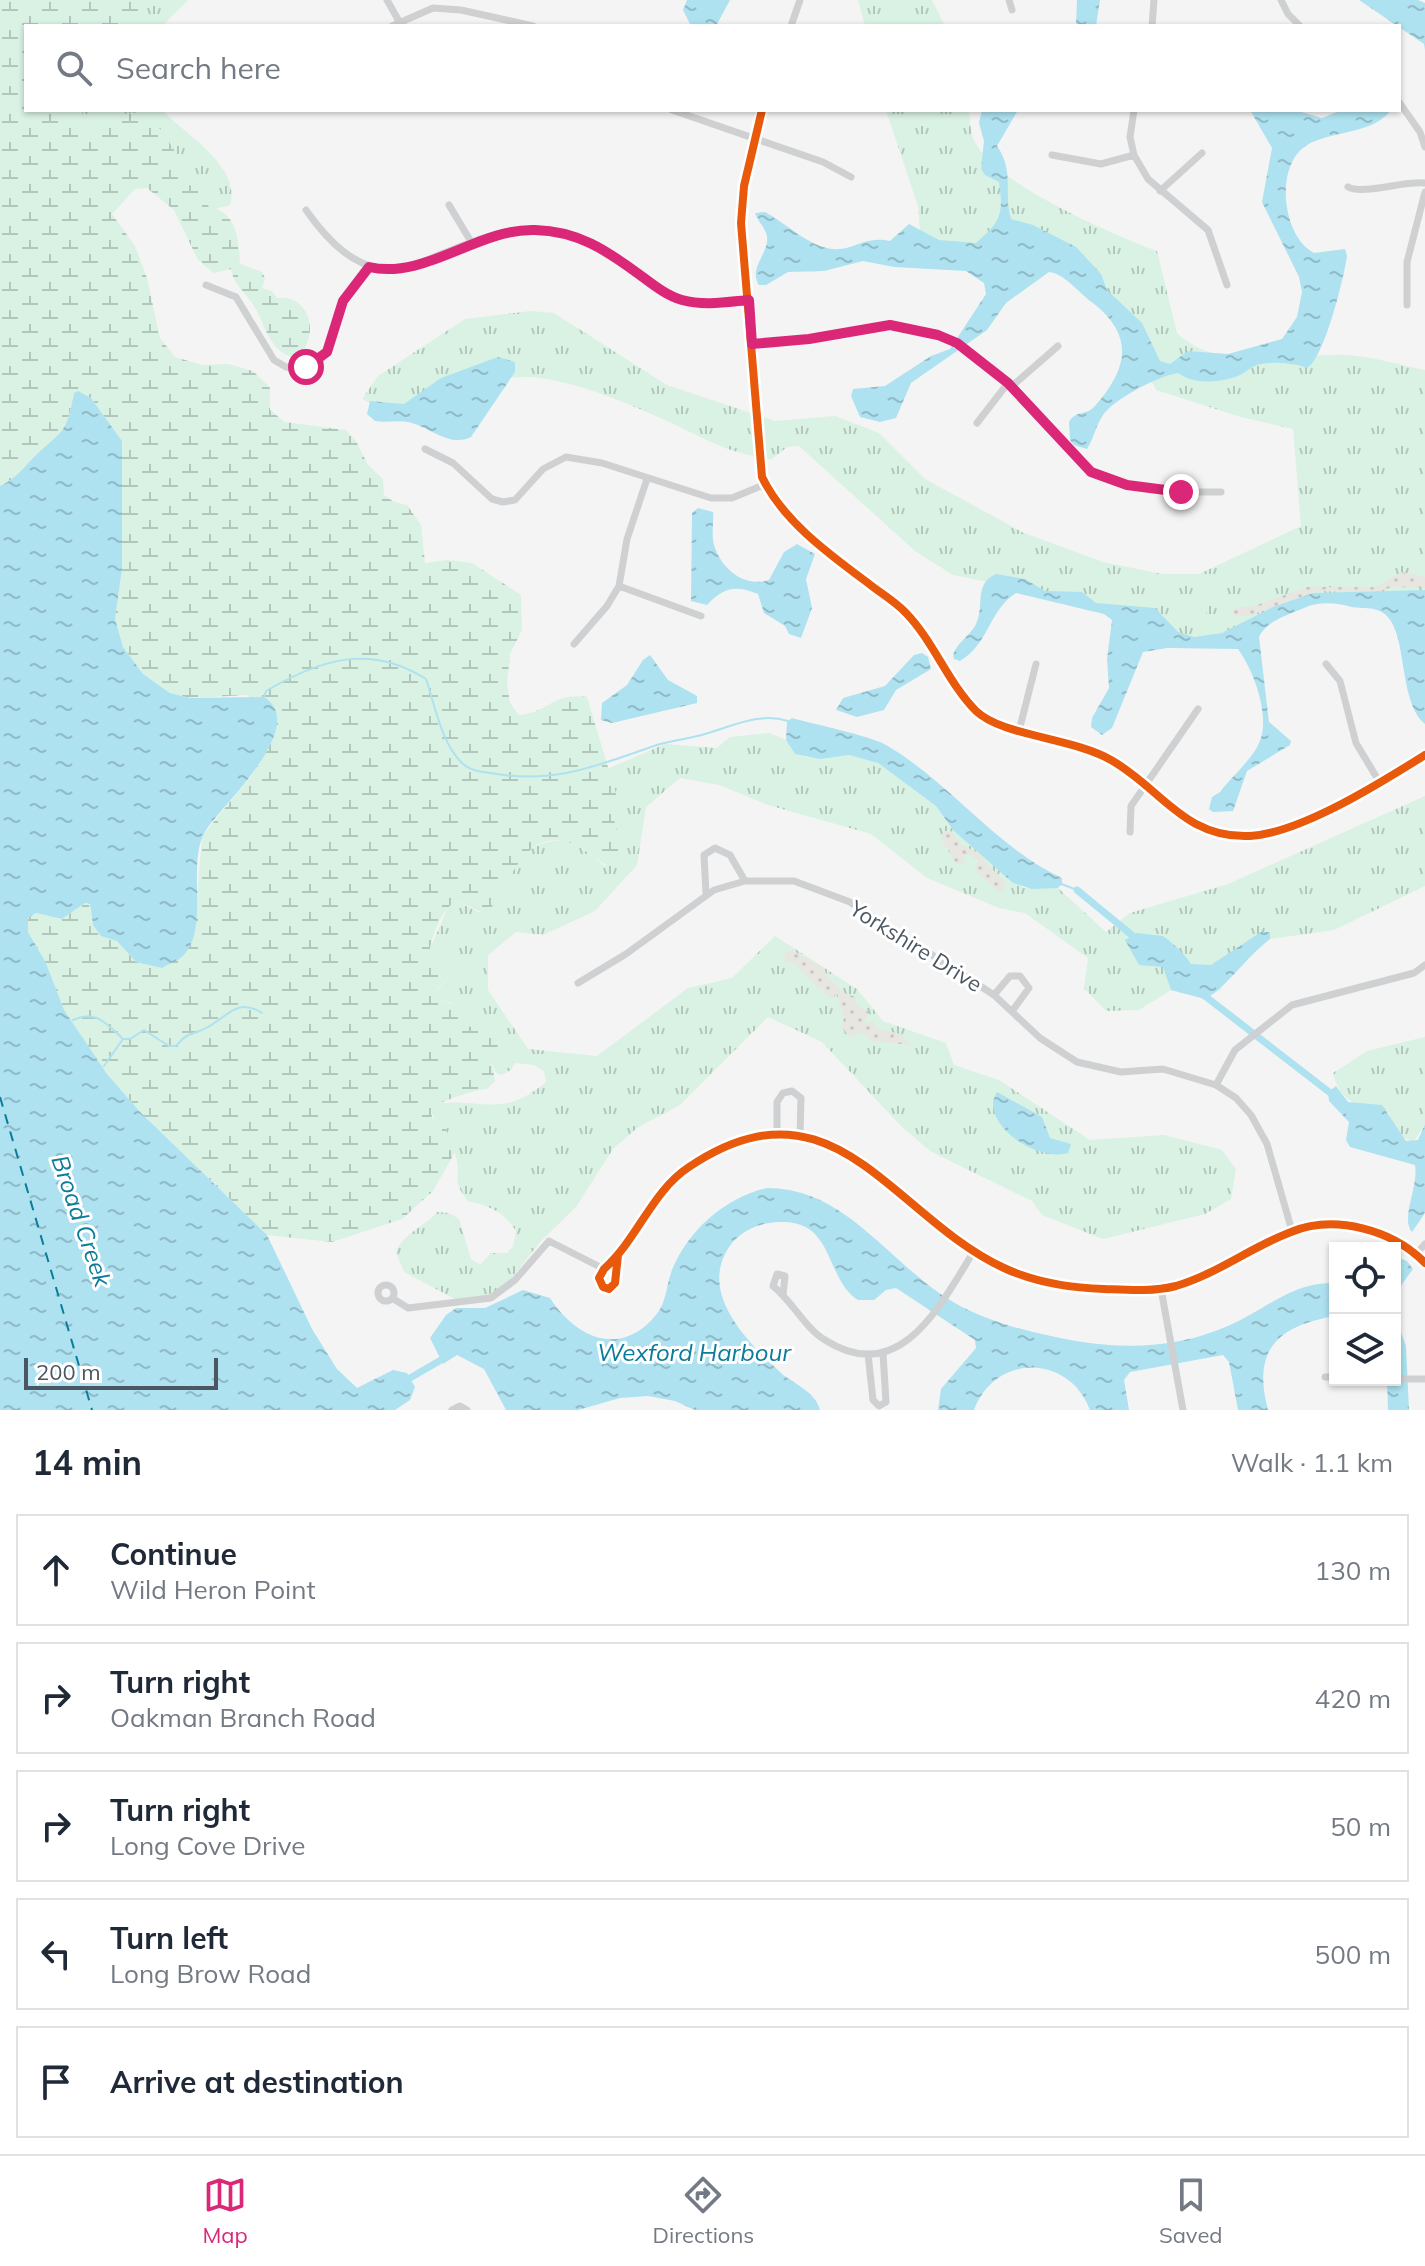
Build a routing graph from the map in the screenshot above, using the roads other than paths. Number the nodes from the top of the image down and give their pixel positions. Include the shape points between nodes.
1 (387, 0) edge
2 (800, 0) edge
3 (1009, 0) edge
4 (1154, 0) edge
5 (1281, 0) edge
6 (1012, 10) dead end
7 (396, 24) edge
8 (524, 24) edge
9 (792, 24) edge
10 (1152, 24) edge
11 (1299, 24) edge
12 (1401, 105) edge
13 (677, 112) edge
14 (761, 112) edge
15 (1134, 112) edge
16 (754, 141) junction
17 (1425, 147) edge
18 (1202, 153) dead end
19 (1052, 155) dead end
20 (1134, 155) junction
21 (851, 177) dead end
22 (1425, 183) edge
23 (1348, 187) dead end
24 (1160, 191) junction
25 (1425, 192) edge
26 (449, 205) dead end
27 (306, 210) dead end
28 (473, 245) junction
29 (369, 267) junction
30 (206, 285) dead end
31 (1227, 285) dead end
32 (749, 300) junction
33 (1407, 305) dead end
34 (752, 344) junction
35 (1058, 346) dead end
36 (1010, 385) junction
37 (977, 423) dead end
38 (425, 449) dead end
39 (647, 479) junction
40 (766, 484) junction
41 (1221, 492) dead end
42 (619, 586) junction
43 (701, 616) dead end
44 (574, 644) dead end
45 (1036, 664) dead end
46 (1326, 664) dead end
47 (1198, 709) dead end
48 (1019, 731) junction
49 (1425, 755) edge
50 (1144, 783) junction
51 (1380, 783) junction
52 (1130, 832) dead end
53 (745, 881) junction
54 (706, 894) junction
55 (1425, 965) edge
56 (578, 983) dead end
57 (994, 995) junction
58 (1013, 1010) junction
59 (1216, 1085) junction
60 (777, 1134) junction
61 (800, 1136) junction
62 (1292, 1231) junction
63 (1425, 1244) edge
64 (974, 1251) junction
65 (1416, 1254) junction
66 (618, 1255) junction
67 (1425, 1263) edge
68 (604, 1269) junction
69 (1161, 1289) junction
70 (783, 1295) dead end
71 (392, 1298) dead end
72 (868, 1354) junction
73 (883, 1354) junction
74 (1325, 1377) dead end
75 (1329, 1377) edge
76 (452, 1410) edge
77 (467, 1410) edge
78 (1183, 1410) edge

1 - 7 street
2 - 9 street
3 - 6 street
4 - 10 street
5 - 11 street
7 - 8 street via 433,8
12 - 17 street
13 - 16 street
14 - 16 street
15 - 20 street
16 - 21 street via 823,162
16 - 32 street via 741,223
18 - 24 street
19 - 20 street via 1101,164
20 - 24 street
22 - 23 street via 1363,191
24 - 31 street via 1208,230
25 - 33 street via 1407,262
26 - 28 street
27 - 29 street via 337,248
28 - 29 street via 409,265
28 - 32 street via 531,229 565,232 597,243 679,299 705,304
29 - 30 street via 343,301 327,352 300,369 274,360 236,297
32 - 34 street
34 - 36 street via 890,325 913,328 957,343
34 - 40 street via 758,454
35 - 36 street
36 - 37 street
36 - 41 street via 1091,472 1127,485
38 - 39 street via 453,463 492,499 503,502 515,500 543,469 566,457
39 - 40 street via 720,499
39 - 42 street
40 - 48 street via 818,543 904,610 976,711
42 - 43 street
42 - 44 street
45 - 48 street
46 - 51 street via 1340,681 1356,743
47 - 50 street
48 - 50 street via 1094,751
49 - 51 street
50 - 51 street via 1185,819 1253,836 1308,818
50 - 52 street via 1128,813
53 - 54 street, Yorkshire Drive
53 - 54 street via 730,855 715,848 704,855
53 - 57 street, Yorkshire Drive via 794,881 850,902
54 - 56 street, Yorkshire Drive
55 - 59 street via 1414,973 1292,1005 1235,1050
57 - 58 street, Yorkshire Drive
57 - 58 street, Yorkshire Drive via 1010,976 1020,976 1029,988
58 - 59 street, Yorkshire Drive via 1040,1038 1077,1062 1121,1072 1163,1069
59 - 62 street, Yorkshire Drive via 1236,1098 1260,1128
60 - 61 street
60 - 61 street via 780,1097 787,1091 798,1093 802,1105
60 - 66 street via 724,1146 686,1169
61 - 64 street via 870,1167
62 - 65 street via 1354,1227 1392,1239
62 - 69 street via 1211,1272
63 - 65 street
64 - 69 street via 1005,1269 1072,1288
64 - 73 street via 929,1318 905,1344
65 - 67 street
66 - 68 street
66 - 68 street via 615,1283 609,1289 600,1282
68 - 71 street via 549,1241 491,1298 408,1308
69 - 78 street
70 - 72 street via 825,1340
72 - 73 street
72 - 73 street via 873,1400 879,1406 886,1402
74 - 75 street
76 - 77 street

